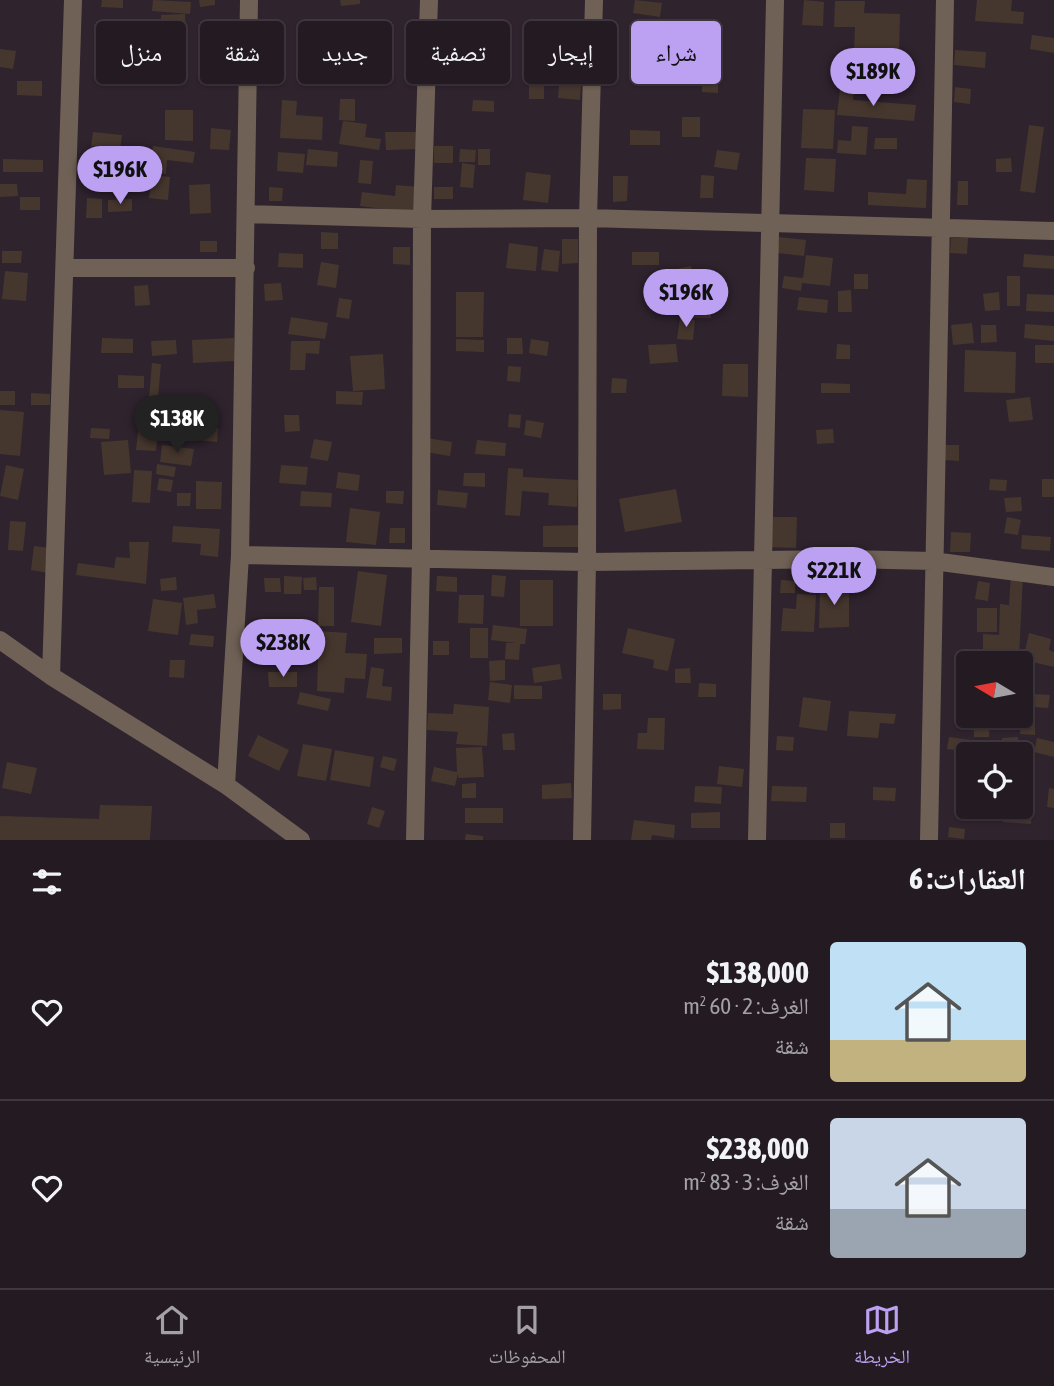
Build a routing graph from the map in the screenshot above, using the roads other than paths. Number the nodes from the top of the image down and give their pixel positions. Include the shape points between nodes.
1 (73, 0) edge
2 (249, 0) edge
3 (429, 0) edge
4 (594, 0) edge
5 (775, 0) edge
6 (945, 0) edge
7 (247, 214) junction
8 (588, 218) junction
9 (422, 219) junction
10 (770, 224) junction
11 (943, 227) junction
12 (1054, 232) edge
13 (65, 268) junction
14 (246, 268) junction
15 (240, 555) junction
16 (421, 558) junction
17 (762, 561) junction
18 (933, 561) junction
19 (587, 562) junction
20 (1054, 577) edge
21 (0, 640) edge
22 (51, 676) junction
23 (226, 785) junction
24 (301, 840) edge
25 (415, 840) edge
26 (582, 840) edge
27 (757, 840) edge
28 (929, 840) edge

1 - 13 street
2 - 7 street
3 - 9 street
4 - 8 street
5 - 10 street
6 - 11 street
7 - 9 street
7 - 14 street
8 - 9 street
8 - 10 street
8 - 19 street
9 - 16 street
10 - 11 street
10 - 17 street
11 - 12 street
11 - 18 street
13 - 14 street
13 - 22 street
14 - 15 street
15 - 16 street
15 - 23 street
16 - 19 street
16 - 25 street
17 - 18 street
17 - 19 street
17 - 27 street
18 - 20 street
18 - 28 street
19 - 26 street
21 - 22 street
22 - 23 street
23 - 24 street

